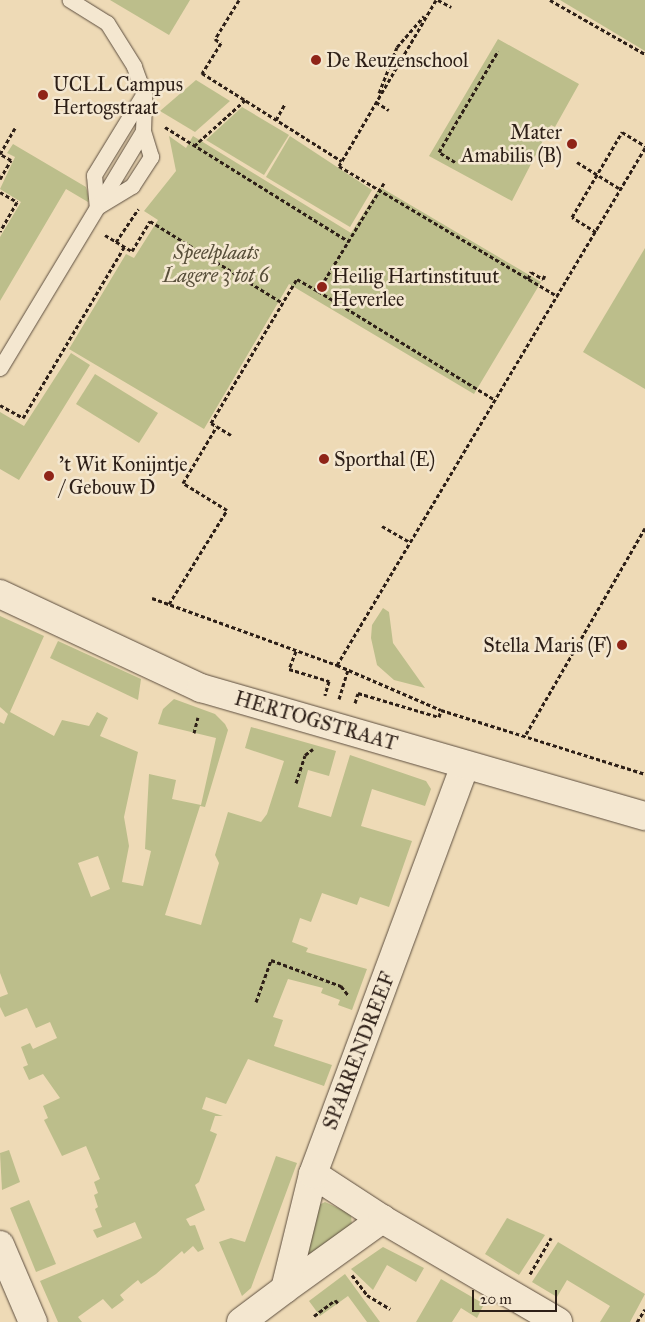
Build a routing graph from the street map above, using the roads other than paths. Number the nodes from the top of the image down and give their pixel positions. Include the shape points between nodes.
1 (70, 0) edge
2 (144, 94) junction
3 (97, 207) junction
4 (0, 368) edge
5 (0, 594) edge
6 (465, 765) junction
7 (645, 816) edge
8 (313, 1174) junction
9 (382, 1219) junction
10 (0, 1245) edge
11 (285, 1289) junction
12 (33, 1322) edge
13 (241, 1322) edge
14 (558, 1322) edge

1 - 2 lane via 107,23 134,66
2 - 3 lane via 143,131
2 - 3 lane via 94,175
3 - 4 lane
5 - 6 street, HERTOGSTRAAT via 201,688
6 - 7 street, HERTOGSTRAAT
6 - 8 street, SPARRENDREEF
8 - 9 street
8 - 11 street, SPARRENDREEF
9 - 11 street
9 - 14 street
10 - 12 street
11 - 13 street

